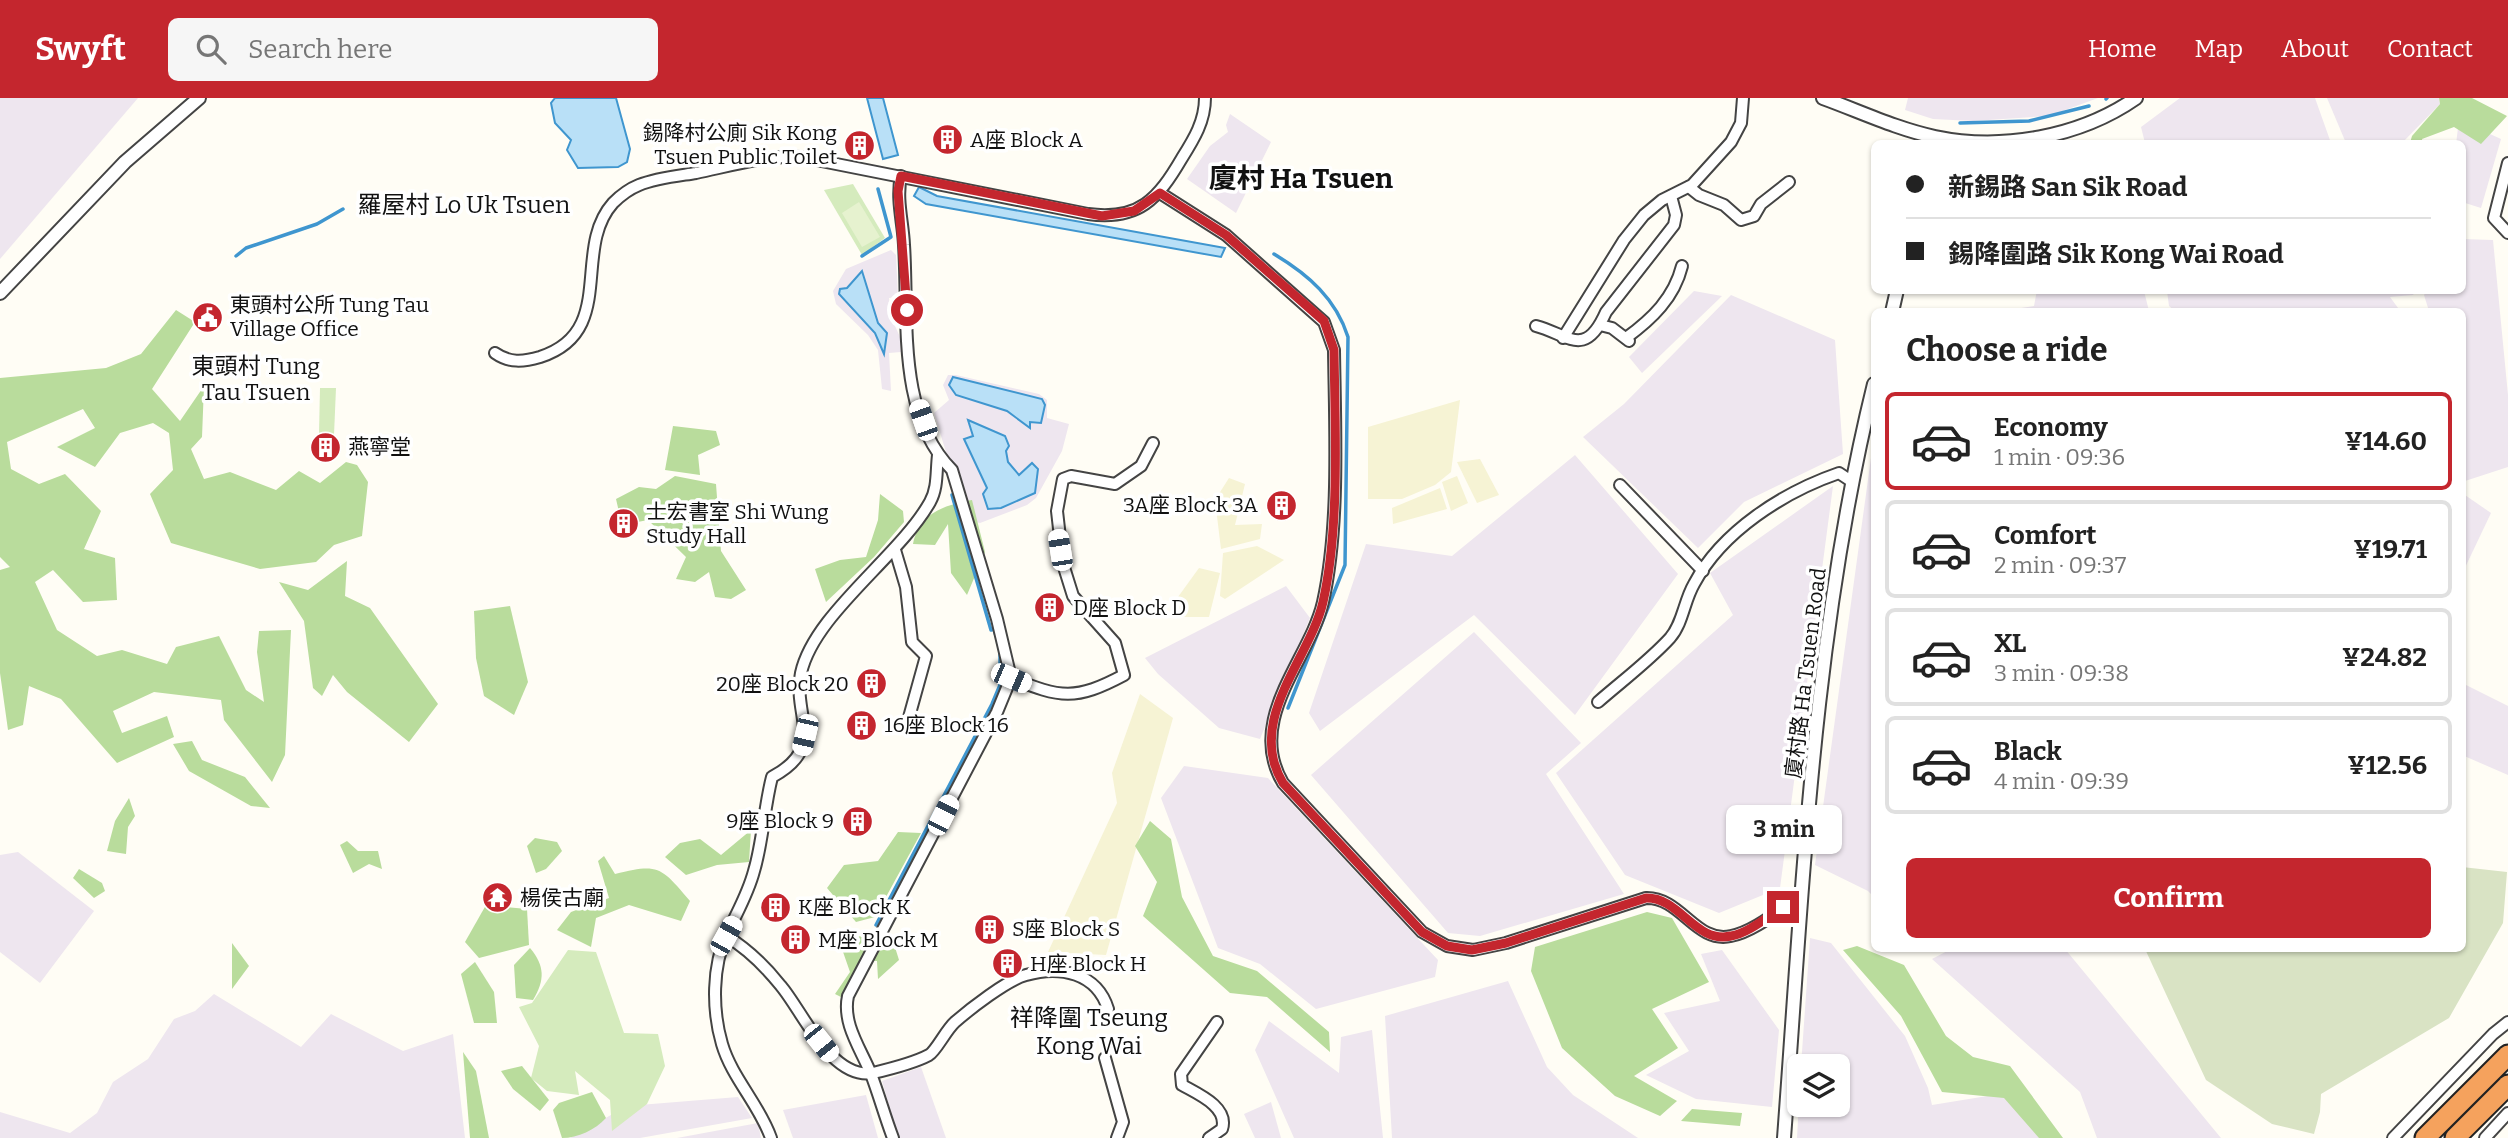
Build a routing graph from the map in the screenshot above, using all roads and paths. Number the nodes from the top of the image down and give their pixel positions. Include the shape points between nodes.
1 (199, 98) edge
2 (1205, 98) edge
3 (1743, 98) edge
4 (1823, 98) edge
5 (2136, 98) edge
6 (1934, 140) edge
7 (2024, 140) edge
8 (2508, 163) edge
9 (901, 176) junction
10 (1789, 181) dead end
11 (1689, 187) junction
12 (1160, 193) junction
13 (1671, 196) junction
14 (2508, 233) edge
15 (1682, 266) dead end
16 (0, 293) edge
17 (1536, 326) dead end
18 (1600, 326) junction
19 (1563, 338) junction
20 (495, 353) dead end
21 (1871, 397) edge
22 (1153, 443) dead end
23 (937, 455) junction
24 (1851, 481) junction
25 (1620, 485) dead end
26 (895, 550) junction
27 (1703, 571) junction
28 (1011, 678) junction
29 (1598, 702) dead end
30 (906, 729) dead end
31 (1802, 895) junction
32 (726, 936) junction
33 (1108, 1009) dead end
34 (1217, 1022) dead end
35 (2508, 1022) edge
36 (2508, 1055) edge
37 (1105, 1058) dead end
38 (871, 1073) junction
39 (2508, 1085) edge
40 (2508, 1113) edge
41 (771, 1138) edge
42 (892, 1138) edge
43 (1117, 1138) edge
44 (1209, 1138) edge
45 (1784, 1138) edge
46 (2393, 1138) edge
47 (2425, 1138) edge
48 (2455, 1138) edge
49 (2485, 1138) edge

1 - 16 street via 125,162
2 - 12 street via 1197,133
3 - 11 street via 1741,123 1731,142
4 - 6 street
5 - 7 street via 2100,119
8 - 14 street via 2494,218
9 - 12 street via 1102,216 1134,211
9 - 20 street via 783,157 635,187 610,206 598,229 589,304 578,329 559,347 537,358 506,360
9 - 23 street via 898,191 910,375
10 - 11 street via 1761,204 1754,216 1741,220 1724,205
11 - 13 street
12 - 31 street via 1226,235 1324,321 1334,350 1331,549 1322,603 1283,685 1273,725 1274,760 1283,783 1422,932 1447,946 1472,950 1506,943 1646,898 1667,901 1708,935 1732,936
13 - 18 street via 1674,225
13 - 19 street via 1644,215 1624,240
15 - 18 street via 1677,284 1662,306 1627,340 1612,328
17 - 19 street
18 - 19 street via 1581,340
21 - 24 street, 廈村路 Ha Tsuen Road
22 - 28 street via 1142,466 1115,484 1071,476 1063,479 1057,511 1063,564 1073,596 1115,643 1124,675 1096,690 1068,696
23 - 26 street via 937,481 930,502
23 - 28 street via 952,470
24 - 27 street via 1839,473 1781,499 1739,530
24 - 31 street, 廈村路 Ha Tsuen Road via 1823,659
25 - 27 street
26 - 30 street via 906,587 912,642 926,656
26 - 32 street via 832,618 810,650 800,674 805,735 801,751 772,777 756,866 746,900
27 - 29 street via 1671,636
28 - 38 street via 848,996 849,1023
31 - 45 street, 廈村路 Ha Tsuen Road
32 - 38 street via 750,952 782,987 834,1059
32 - 41 street via 718,964 718,1024 732,1069
33 - 38 street via 1104,995 1086,976 1050,971 1024,975 954,1022 929,1055
34 - 44 street via 1180,1079 1221,1114 1222,1129
35 - 46 street
36 - 47 highway
37 - 43 street via 1123,1122
38 - 42 street
39 - 48 highway
40 - 49 street

